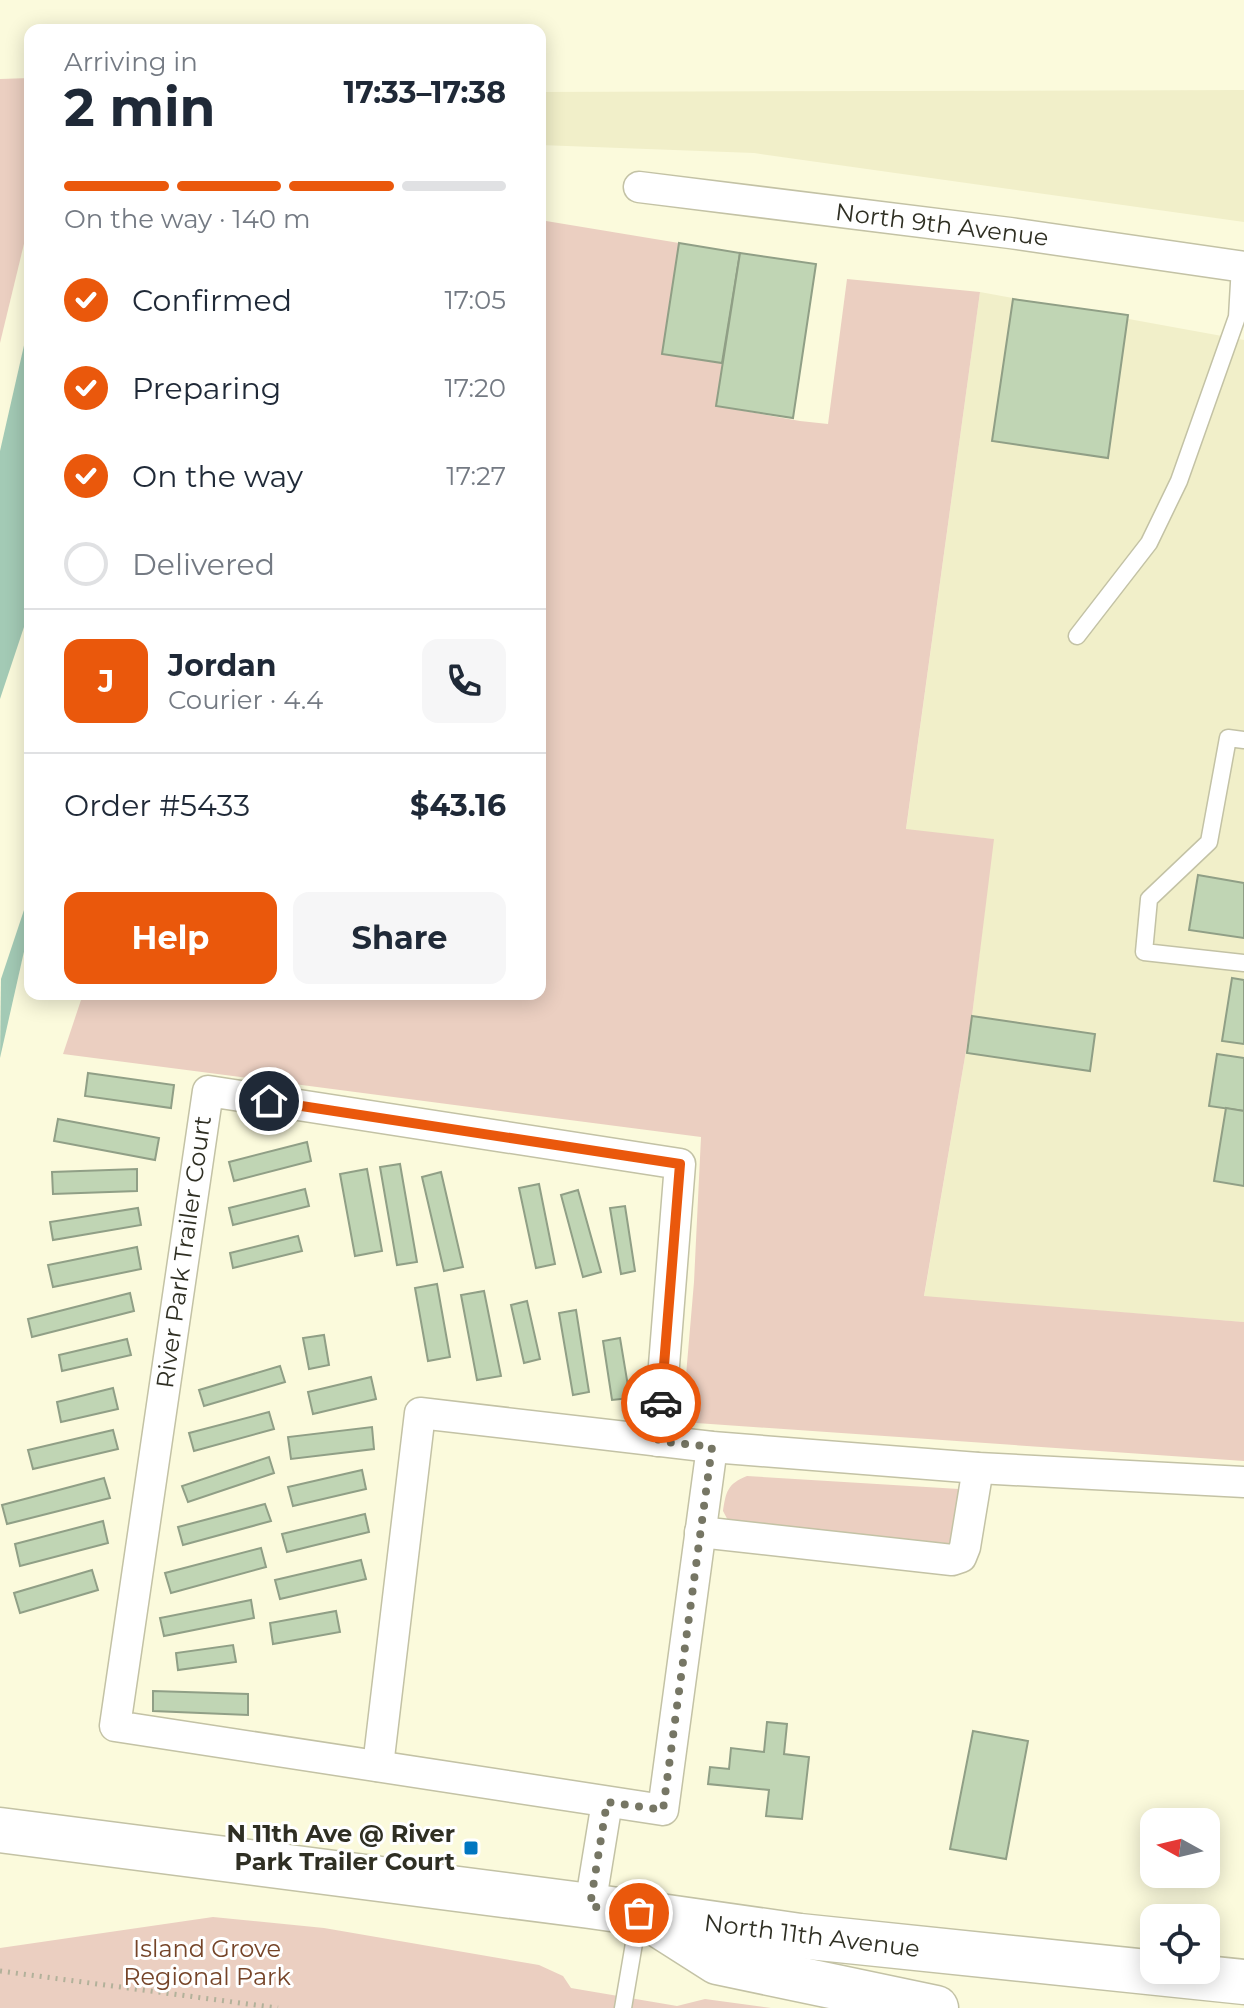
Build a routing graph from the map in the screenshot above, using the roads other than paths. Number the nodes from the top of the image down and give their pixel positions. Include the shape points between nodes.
1 (639, 187) dead end
2 (1242, 266) edge
3 (1077, 636) dead end
4 (1244, 740) edge
5 (1244, 963) edge
6 (658, 1441) junction
7 (712, 1447) junction
8 (978, 1468) junction
9 (1244, 1482) edge
10 (700, 1532) junction
11 (378, 1766) junction
12 (607, 1802) junction
13 (0, 1830) edge
14 (590, 1906) junction
15 (639, 1913) junction
16 (1244, 1982) edge
17 (623, 2008) edge
18 (936, 2008) edge

1 - 2 street, North 9th Avenue
2 - 3 lane via 1237,317 1179,481 1149,543
4 - 5 lane via 1228,738 1209,842 1149,899 1144,952
6 - 7 street
6 - 11 street via 420,1413
6 - 11 street, River Park Trailer Court via 680,1164 208,1091 115,1726
7 - 8 street
7 - 10 street
8 - 9 street
8 - 10 street via 965,1547 961,1557 952,1560
10 - 12 street via 663,1810
11 - 12 street
12 - 14 street
13 - 14 main road, North 11th Avenue
14 - 15 main road, North 11th Avenue
15 - 16 main road, North 11th Avenue via 800,1936
15 - 17 lane
15 - 18 main road via 717,1962

